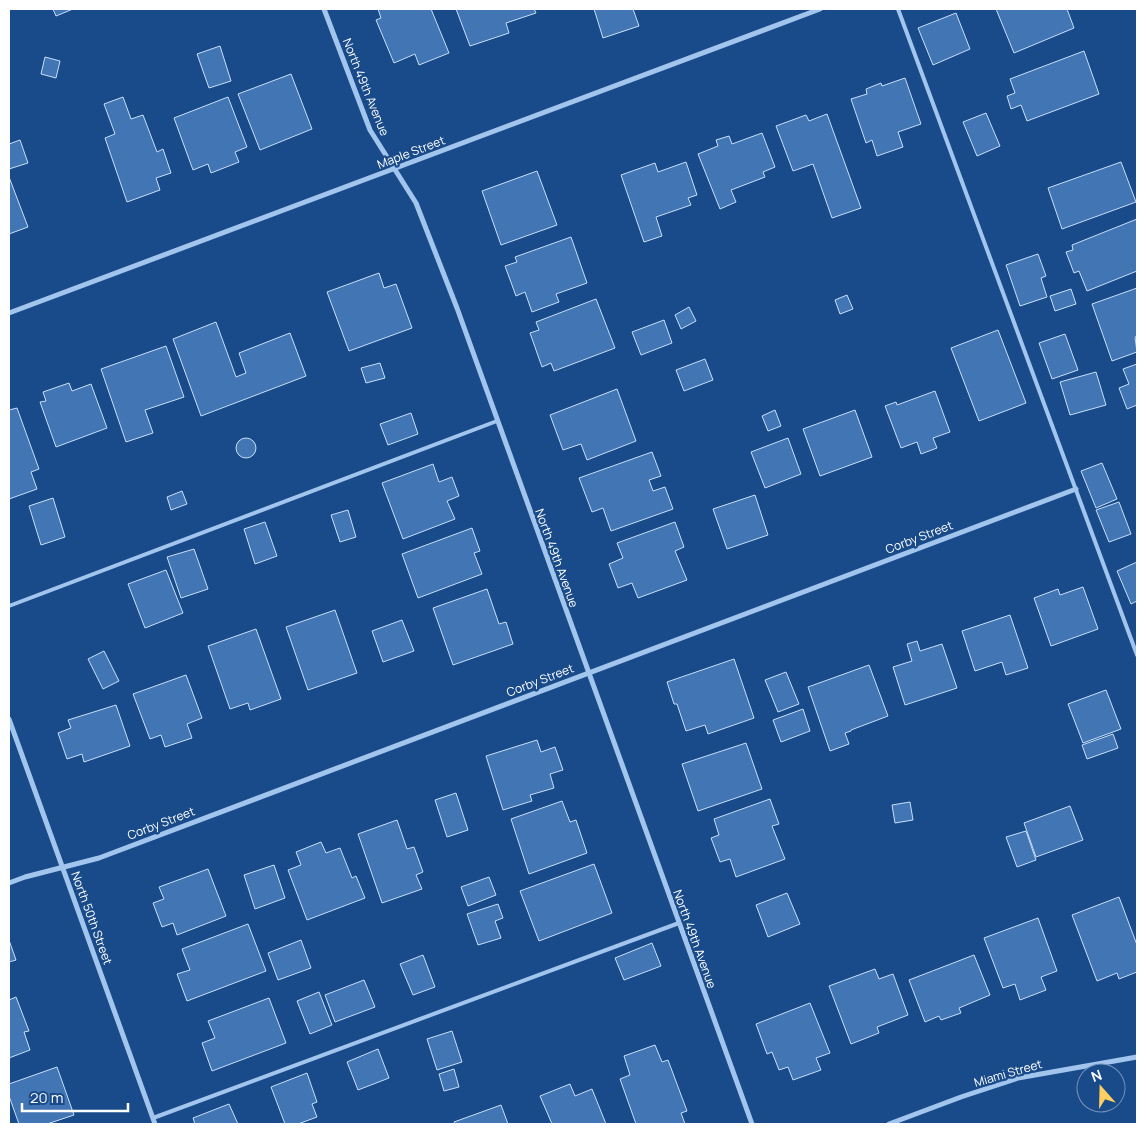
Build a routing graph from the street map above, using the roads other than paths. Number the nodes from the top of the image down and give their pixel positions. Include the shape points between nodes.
1 (324, 9) edge
2 (820, 9) edge
3 (898, 9) edge
4 (394, 170) junction
5 (9, 313) edge
6 (497, 421) junction
7 (1076, 489) junction
8 (9, 606) edge
9 (1137, 655) edge
10 (588, 672) junction
11 (9, 719) edge
12 (63, 866) junction
13 (9, 882) edge
14 (679, 923) junction
15 (1137, 1057) edge
16 (153, 1118) junction
17 (156, 1124) edge
18 (752, 1124) edge
19 (889, 1124) edge

1 - 4 street, North 49th Avenue via 370,130
2 - 4 street, Maple Street
3 - 7 lane
4 - 5 street, Maple Street
4 - 6 street, North 49th Avenue via 416,203
6 - 8 lane
6 - 10 street, North 49th Avenue
7 - 9 lane
7 - 10 street, Corby Street
10 - 12 street, Corby Street via 99,858
10 - 14 street, North 49th Avenue
11 - 12 street, North 50th Street
12 - 13 street, Corby Street
12 - 16 street, North 50th Street
14 - 16 lane
14 - 18 street, North 49th Avenue
15 - 19 street, Miami Street via 1018,1078
16 - 17 street, North 50th Street

